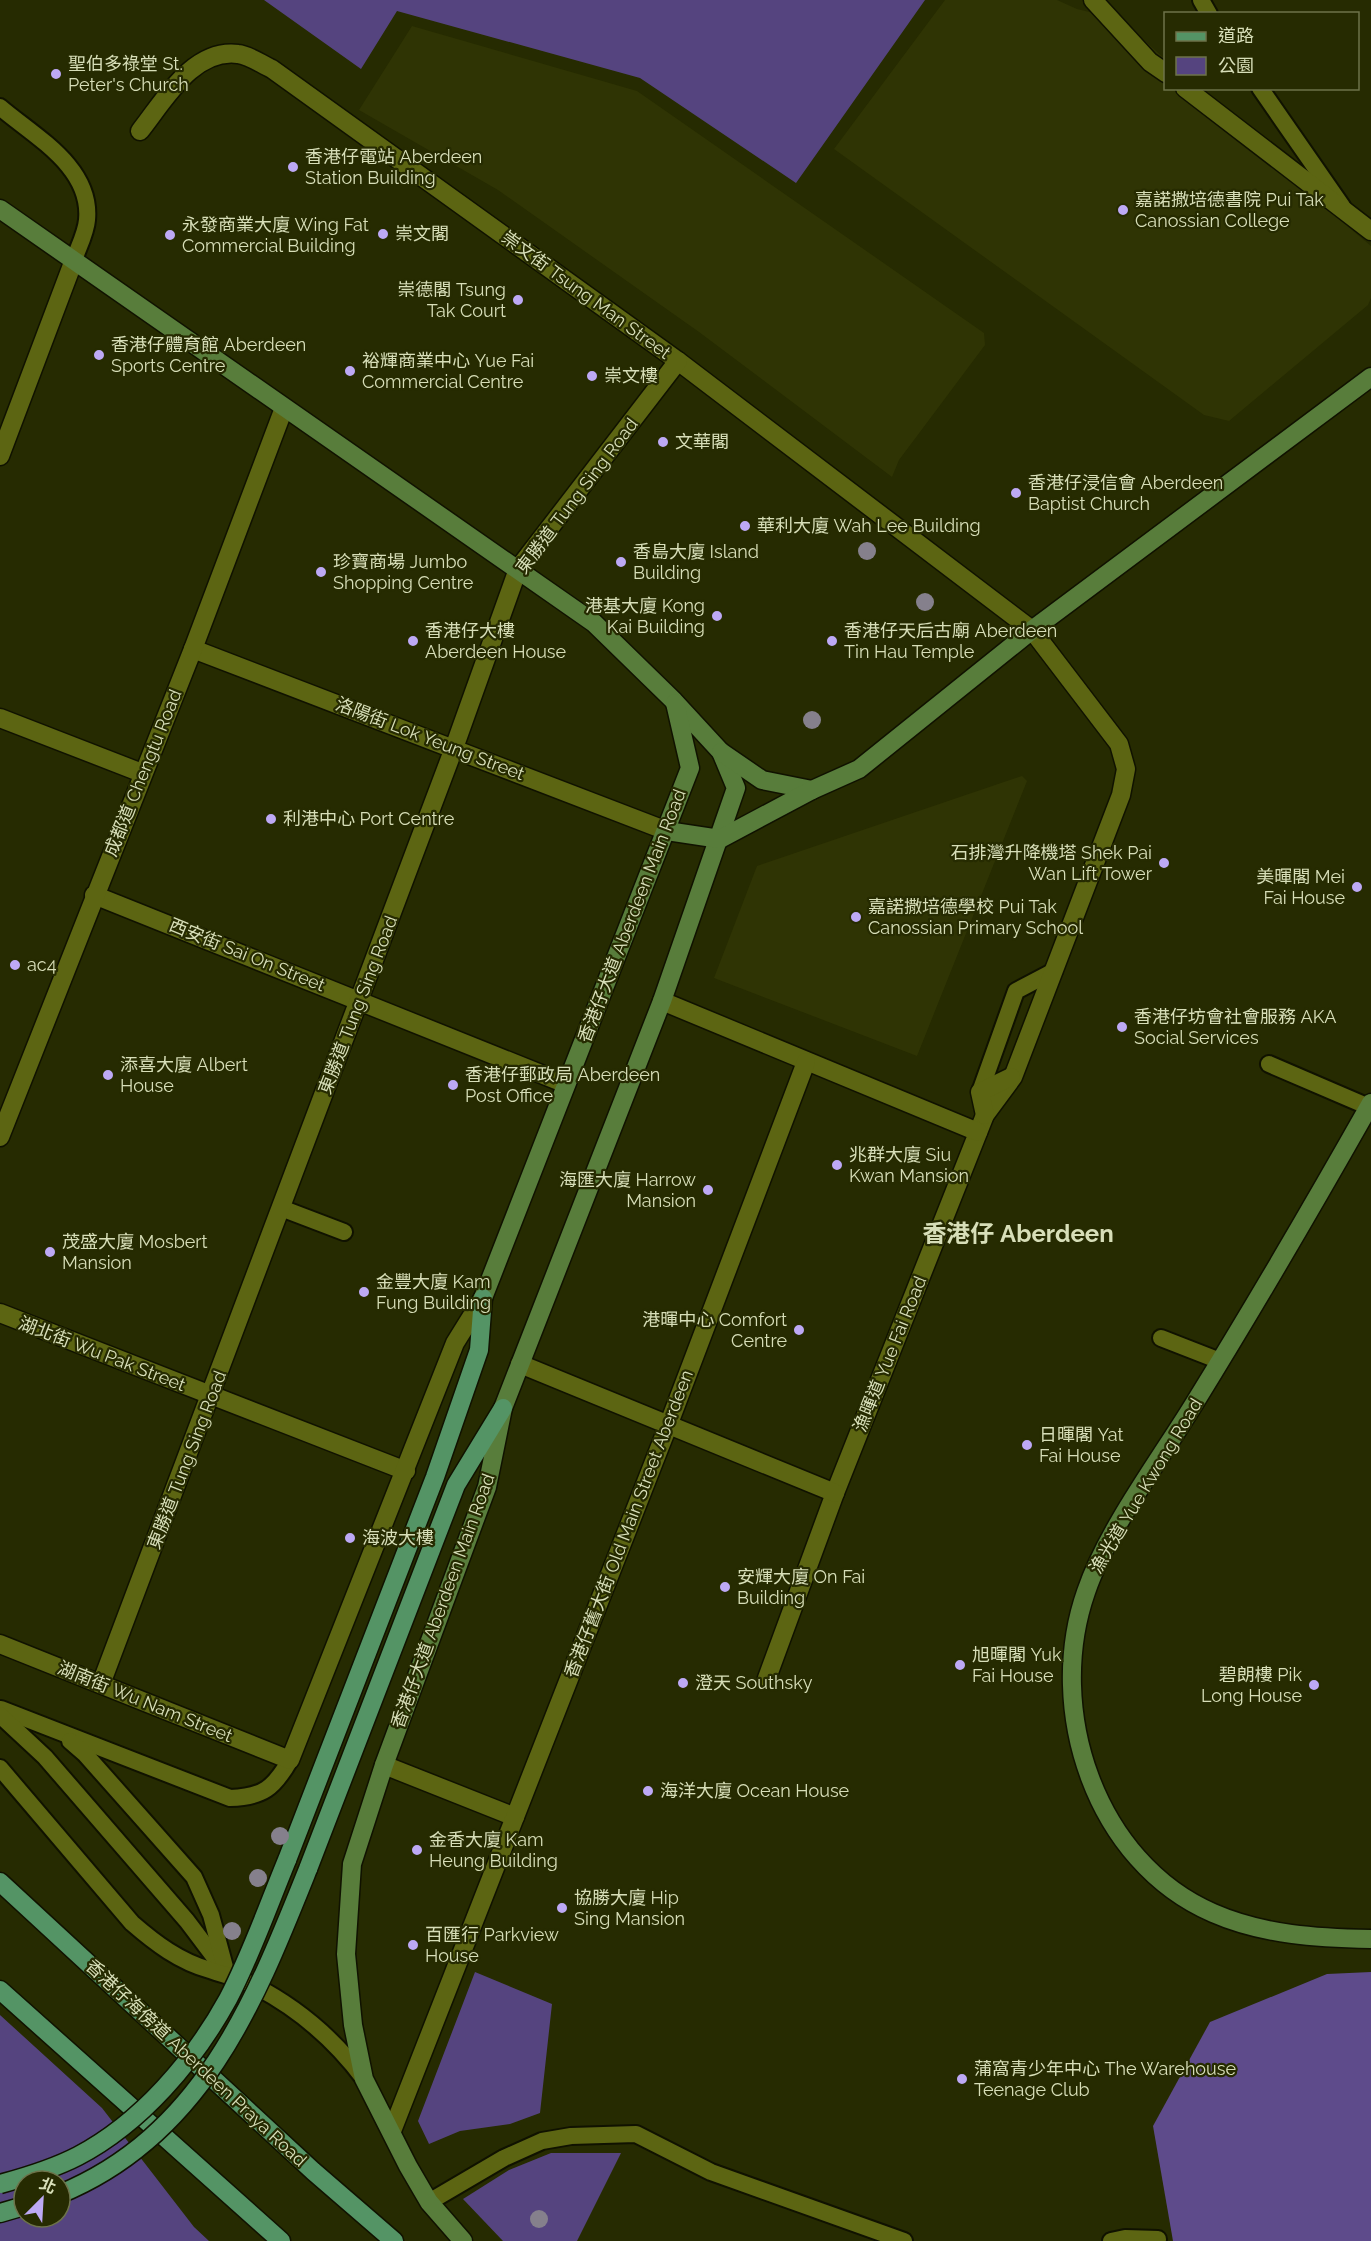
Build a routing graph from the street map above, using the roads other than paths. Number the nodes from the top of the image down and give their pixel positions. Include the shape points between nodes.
1 (1093, 0) edge
2 (1164, 72) edge
3 (1188, 90) edge
4 (1261, 90) edge
5 (0, 107) edge
6 (140, 131) dead end
7 (0, 209) edge
8 (1348, 214) junction
9 (1371, 231) edge
10 (74, 260) junction
11 (678, 361) junction
12 (1371, 377) edge
13 (284, 408) junction
14 (0, 456) edge
15 (518, 569) junction
16 (1032, 630) junction
17 (193, 649) junction
18 (674, 701) junction
19 (0, 718) edge
20 (454, 748) junction
21 (721, 752) junction
22 (142, 773) junction
23 (812, 790) junction
24 (667, 831) junction
25 (720, 839) junction
26 (94, 895) junction
27 (1054, 970) junction
28 (359, 1000) junction
29 (662, 1001) junction
30 (806, 1062) junction
31 (1269, 1064) dead end
32 (1013, 1077) junction
33 (566, 1084) junction
34 (980, 1092) junction
35 (1370, 1105) edge
36 (982, 1124) junction
37 (0, 1137) edge
38 (281, 1208) junction
39 (344, 1232) dead end
40 (483, 1298) junction
41 (0, 1313) edge
42 (1161, 1338) dead end
43 (1220, 1361) junction
44 (520, 1364) junction
45 (211, 1396) junction
46 (503, 1408) junction
47 (668, 1425) junction
48 (406, 1471) junction
49 (835, 1493) junction
50 (0, 1644) edge
51 (767, 1678) dead end
52 (101, 1684) junction
53 (0, 1709) edge
54 (0, 1715) edge
55 (54, 1730) junction
56 (290, 1760) junction
57 (384, 1765) junction
58 (0, 1768) edge
59 (515, 1817) junction
60 (0, 1882) edge
61 (1371, 1939) edge
62 (227, 1974) junction
63 (0, 1990) edge
64 (364, 2079) junction
65 (392, 2131) junction
66 (0, 2184) edge
67 (72, 2188) edge
68 (429, 2202) junction
69 (1158, 2239) dead end
70 (281, 2241) edge
71 (394, 2241) edge
72 (463, 2241) edge
73 (904, 2241) edge
74 (1111, 2241) edge

1 - 2 street via 1150,62
3 - 8 street
4 - 8 lane
5 - 10 lane via 72,167 86,193 87,221
6 - 11 street, 崇文街 Tsung Man Street via 189,71 216,54 240,54 272,69
7 - 10 main road, 香港仔大道 Aberdeen Main Road
8 - 9 street
10 - 13 main road, 香港仔大道 Aberdeen Main Road
10 - 14 street
11 - 15 street, 東勝道 Tung Sing Road
11 - 16 street, 崇文街 Tsung Man Street
12 - 16 main road
13 - 15 main road, 香港仔大道 Aberdeen Main Road
13 - 17 street, 成都道 Chengtu Road
15 - 18 main road, 香港仔大道 Aberdeen Main Road via 594,623
15 - 20 street, 東勝道 Tung Sing Road
16 - 23 main road via 859,769
16 - 27 street, 漁暉道 Yue Fai Road via 1119,744 1126,769 1121,795
17 - 20 street, 洛陽街 Lok Yeung Street
17 - 22 street, 成都道 Chengtu Road
18 - 21 main road, 香港仔大道 Aberdeen Main Road
18 - 24 main road, 香港仔大道 Aberdeen Main Road via 690,768
19 - 22 street
20 - 24 street, 洛陽街 Lok Yeung Street
20 - 28 street, 東勝道 Tung Sing Road
21 - 23 main road via 762,780
21 - 25 main road, 香港仔大道 Aberdeen Main Road via 736,788
22 - 26 street, 成都道 Chengtu Road
23 - 25 main road
24 - 25 main road
24 - 33 main road, 香港仔大道 Aberdeen Main Road
25 - 29 main road, 香港仔大道 Aberdeen Main Road
26 - 28 street, 西安街 Sai On Street
26 - 37 street, 成都道 Chengtu Road
27 - 32 street, 漁暉道 Yue Fai Road
27 - 34 lane via 1017,991
28 - 33 street, 西安街 Sai On Street
28 - 38 street, 東勝道 Tung Sing Road
29 - 30 street
29 - 44 main road, 香港仔大道 Aberdeen Main Road
30 - 36 street
30 - 47 street, 香港仔舊大街 Old Main Street Aberdeen
31 - 35 lane
32 - 34 street
32 - 36 street, 漁暉道 Yue Fai Road
33 - 40 main road, 香港仔大道 Aberdeen Main Road
34 - 36 street
35 - 43 main road, 漁光道 Yue Kwong Road
36 - 49 street, 漁暉道 Yue Fai Road
38 - 39 lane
38 - 45 street, 東勝道 Tung Sing Road
40 - 48 street, 香港仔大道 Aberdeen Main Road via 455,1343
40 - 66 main road, bridge via 479,1350 430,1488 287,1860 228,1998 180,2069 115,2132 78,2156
41 - 45 street, 湖北街 Wu Pak Street
42 - 43 lane
43 - 61 main road, 漁光道 Yue Kwong Road via 1113,1535 1085,1593 1077,1622 1072,1687 1080,1750 1091,1781 1119,1833 1153,1873 1191,1902 1258,1928 1295,1935
44 - 46 main road, 香港仔大道 Aberdeen Main Road
44 - 47 street
45 - 48 street, 湖北街 Wu Pak Street
45 - 52 street, 東勝道 Tung Sing Road
46 - 57 main road, 香港仔大道 Aberdeen Main Road via 487,1487
46 - 67 main road, bridge via 456,1485 308,1869 249,2010 200,2086 169,2120 92,2181
47 - 49 street
47 - 59 street, 香港仔舊大街 Old Main Street Aberdeen
48 - 56 street, 香港仔大道 Aberdeen Main Road
49 - 51 street, 漁暉道 Yue Fai Road
50 - 52 street, 湖南街 Wu Nam Street
52 - 56 street, 湖南街 Wu Nam Street
53 - 55 lane
54 - 62 lane via 53,1766
55 - 56 lane via 231,1798 250,1798 266,1791 280,1778
55 - 62 lane via 85,1754 194,1877 211,1915
57 - 59 street
57 - 64 main road, 香港仔大道 Aberdeen Main Road via 352,1864 348,1898 346,1954 353,2025
58 - 62 lane via 132,1923 184,1960
59 - 65 street, 香港仔舊大街 Old Main Street Aberdeen
60 - 71 main road, 香港仔海傍道 Aberdeen Praya Road
62 - 64 lane via 305,2018 347,2056
63 - 70 main road
64 - 65 main road, 香港仔大道 Aberdeen Main Road
65 - 68 main road, 香港仔大道 Aberdeen Main Road
68 - 72 main road, 香港仔大道 Aberdeen Main Road
68 - 73 lane via 504,2158 542,2141 636,2134 711,2172
69 - 74 lane

